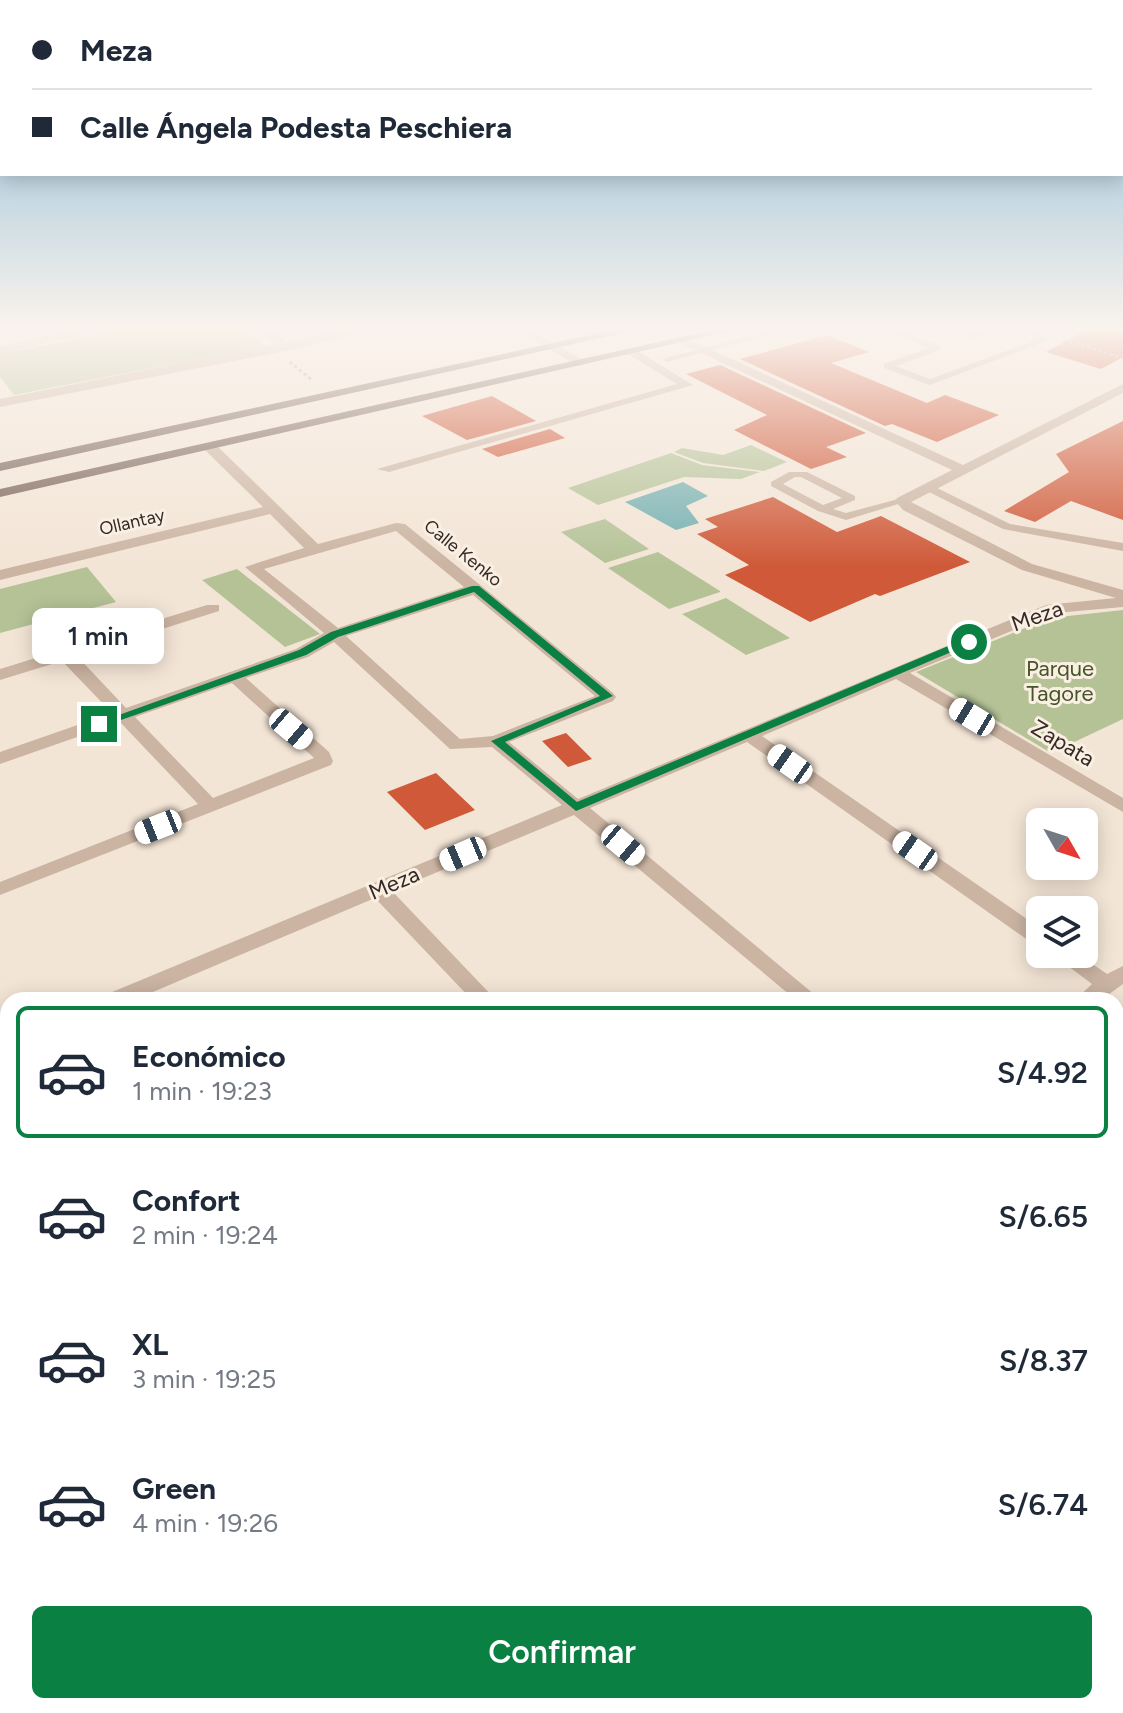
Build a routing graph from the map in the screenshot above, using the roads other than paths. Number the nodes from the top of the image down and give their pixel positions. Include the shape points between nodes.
1 (282, 407) edge
2 (387, 407) edge
3 (610, 407) edge
4 (827, 407) edge
5 (1089, 407) edge
6 (210, 447) junction
7 (0, 467) edge
8 (384, 469) dead end
9 (961, 469) junction
10 (927, 487) junction
11 (0, 493) edge
12 (902, 500) junction
13 (273, 509) junction
14 (822, 509) junction
15 (1123, 547) edge
16 (313, 548) junction
17 (1027, 567) junction
18 (0, 575) edge
19 (475, 589) junction
20 (1123, 595) edge
21 (1123, 602) edge
22 (213, 608) dead end
23 (1052, 608) junction
24 (335, 634) junction
25 (65, 654) junction
26 (896, 672) junction
27 (0, 675) edge
28 (234, 676) junction
29 (124, 715) junction
30 (749, 735) junction
31 (496, 741) junction
32 (0, 758) edge
33 (1123, 806) edge
34 (211, 807) junction
35 (576, 807) junction
36 (0, 889) edge
37 (379, 890) junction
38 (1026, 928) edge
39 (1092, 968) edge
40 (1115, 979) edge
41 (158, 992) edge
42 (477, 992) edge
43 (800, 992) edge
44 (1097, 992) edge

1 - 7 main road
2 - 6 main road
3 - 8 street
4 - 9 street
5 - 9 street
6 - 11 main road
6 - 13 street
9 - 10 street
10 - 12 street
10 - 15 lane via 1007,527
12 - 14 lane via 856,516
12 - 17 street
13 - 16 street
13 - 18 street, Ollantay
14 - 14 lane via 776,486 775,482 803,474 851,496
16 - 19 street, Calle Kenko via 400,527
16 - 24 street via 253,567
17 - 20 street
17 - 23 street via 1048,583
19 - 24 street
19 - 31 street, Calle Kenko via 607,697
21 - 23 street, Meza
22 - 25 street
23 - 26 street, Meza
24 - 28 street via 302,653
24 - 31 street via 456,745
25 - 27 street
25 - 29 street
26 - 30 street, Meza
26 - 33 street, Zapata
28 - 29 street
28 - 34 street via 324,761
29 - 32 street
29 - 34 street
30 - 35 street, Meza
30 - 38 street
31 - 35 street
34 - 36 street
35 - 37 street, Meza
35 - 43 street
37 - 41 street, Meza
37 - 42 street
39 - 40 street
40 - 44 street

